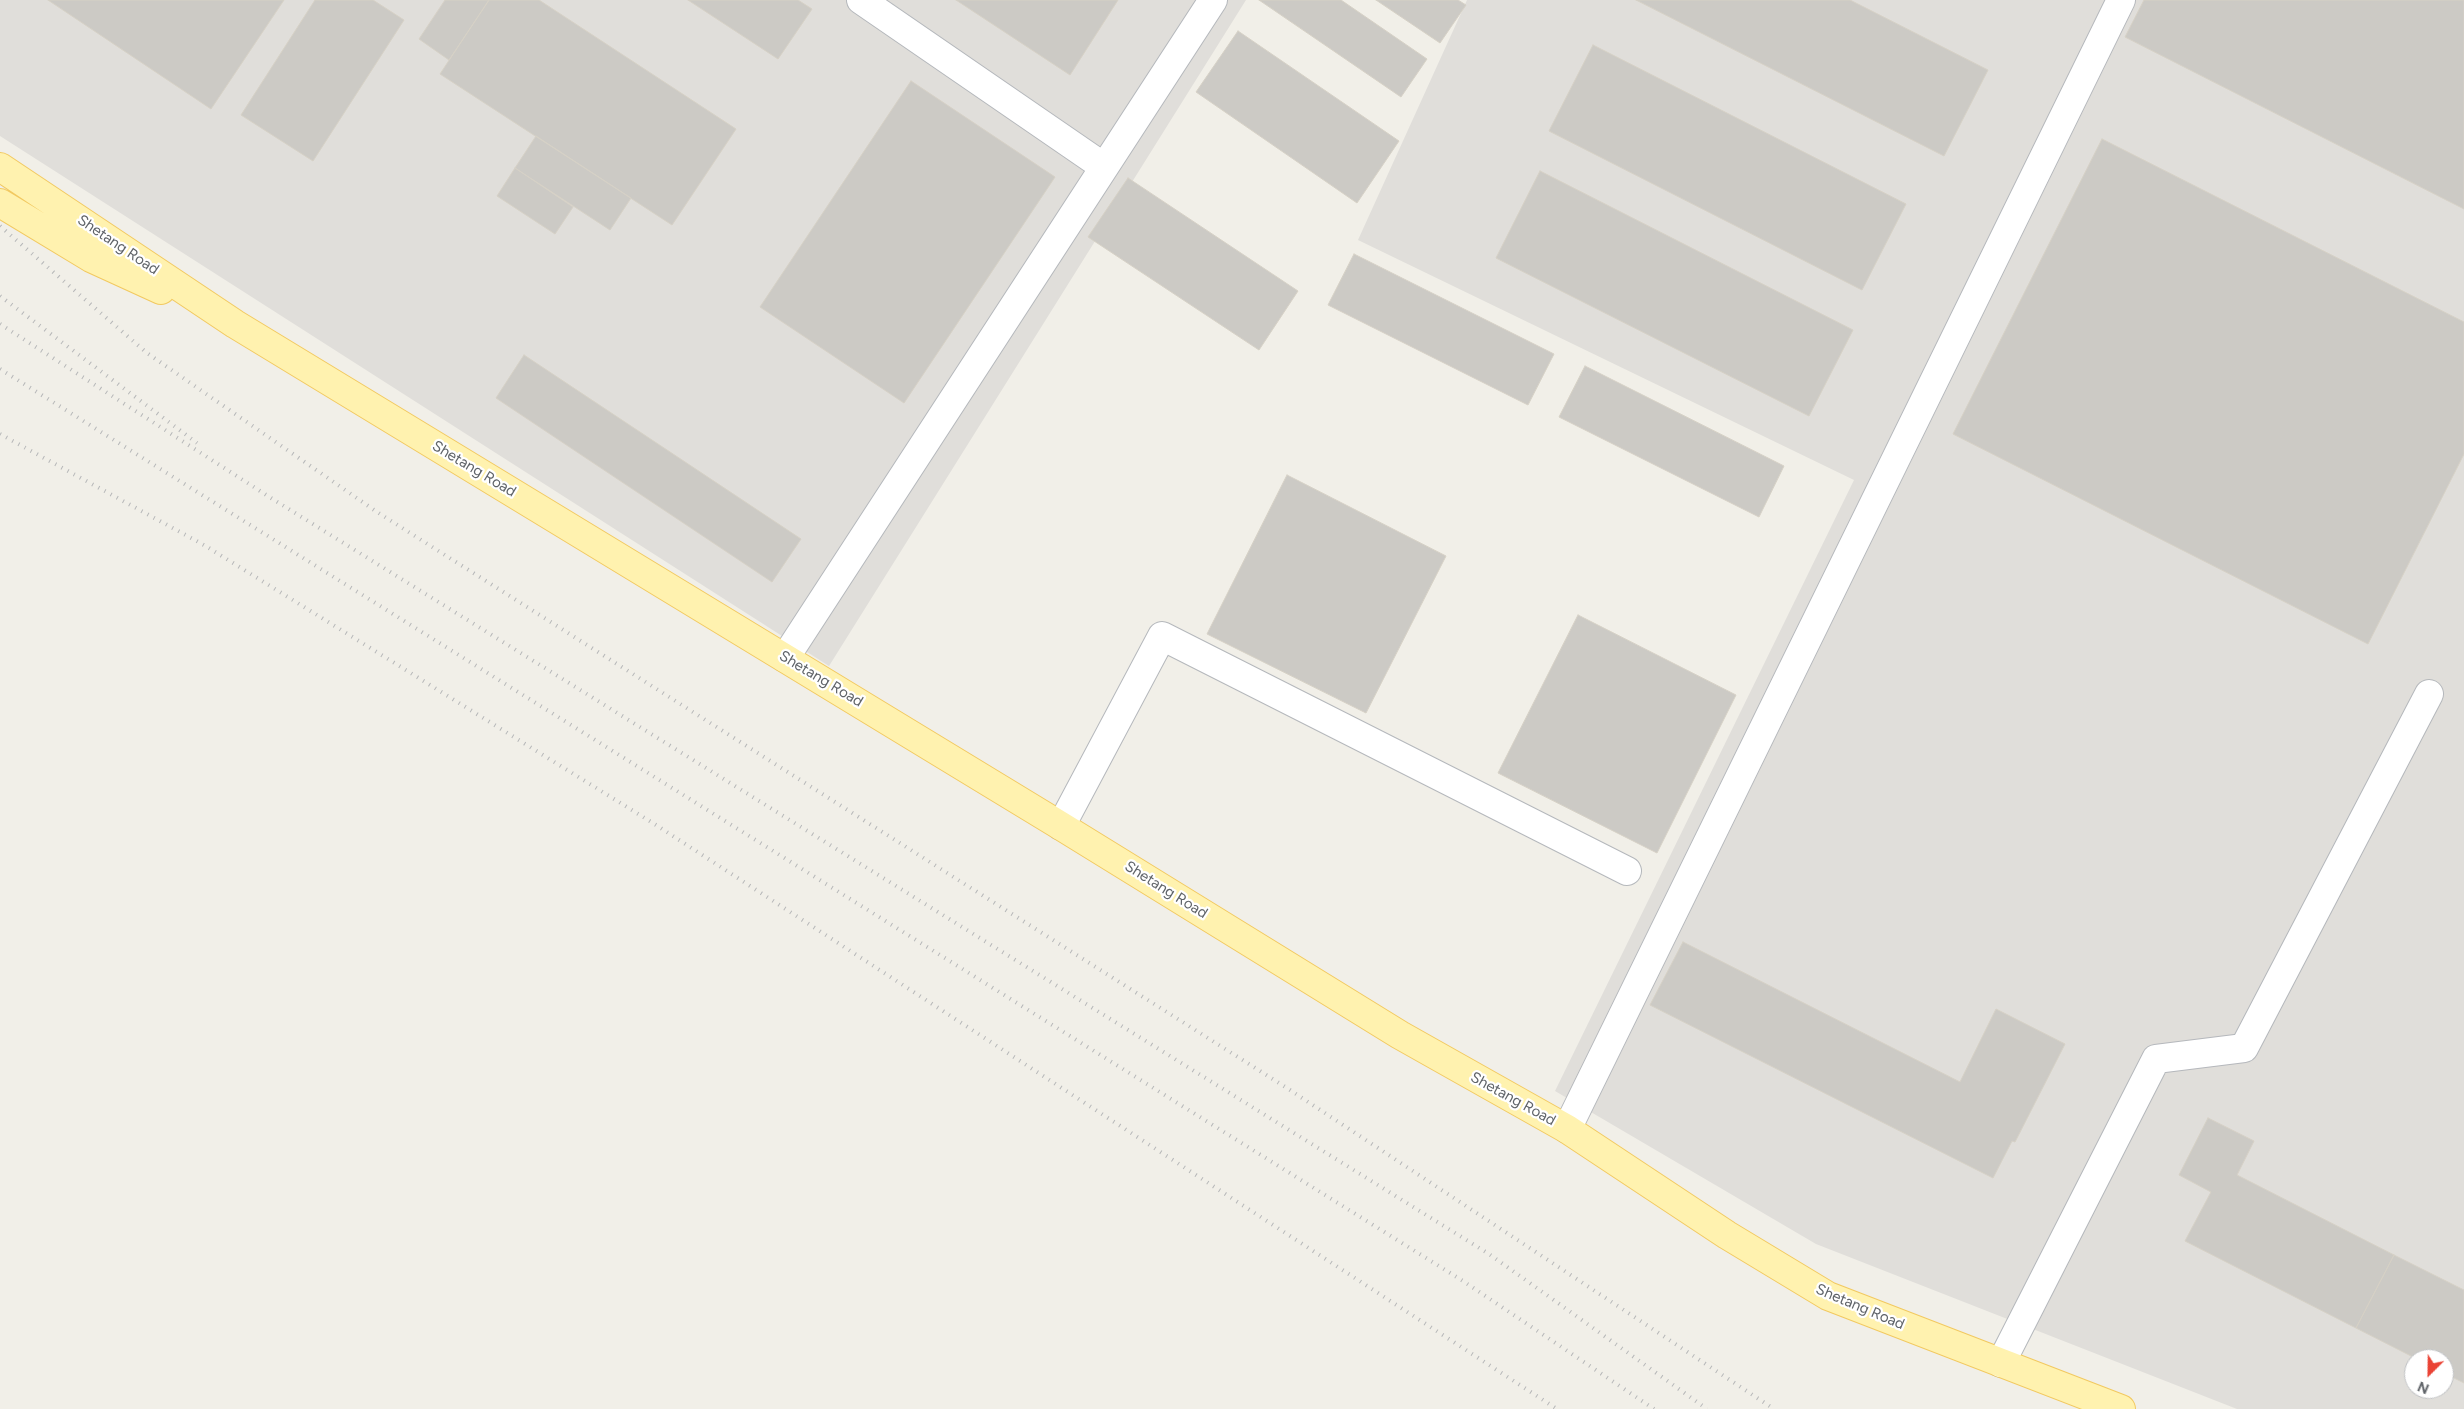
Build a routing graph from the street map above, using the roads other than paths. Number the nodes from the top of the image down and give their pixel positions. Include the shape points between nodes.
1 (861, 0) edge
2 (1213, 0) edge
3 (2122, 0) edge
4 (0, 167) edge
5 (1104, 167) junction
6 (0, 203) edge
7 (235, 324) junction
8 (786, 658) junction
9 (2429, 694) dead end
10 (1061, 826) junction
11 (1627, 871) dead end
12 (1567, 1129) junction
13 (2001, 1363) junction
14 (2121, 1409) edge

1 - 5 lane
2 - 5 lane
3 - 12 lane
4 - 7 main road, Shetang Road
5 - 8 lane
6 - 7 main road, Shetang Road via 91,258
7 - 8 main road, Shetang Road
8 - 10 main road, Shetang Road
9 - 13 lane via 2244,1048 2156,1059
10 - 11 lane via 1162,636
10 - 12 main road, Shetang Road via 1400,1035
12 - 13 main road, Shetang Road via 1727,1235 1828,1296
13 - 14 main road, Shetang Road

